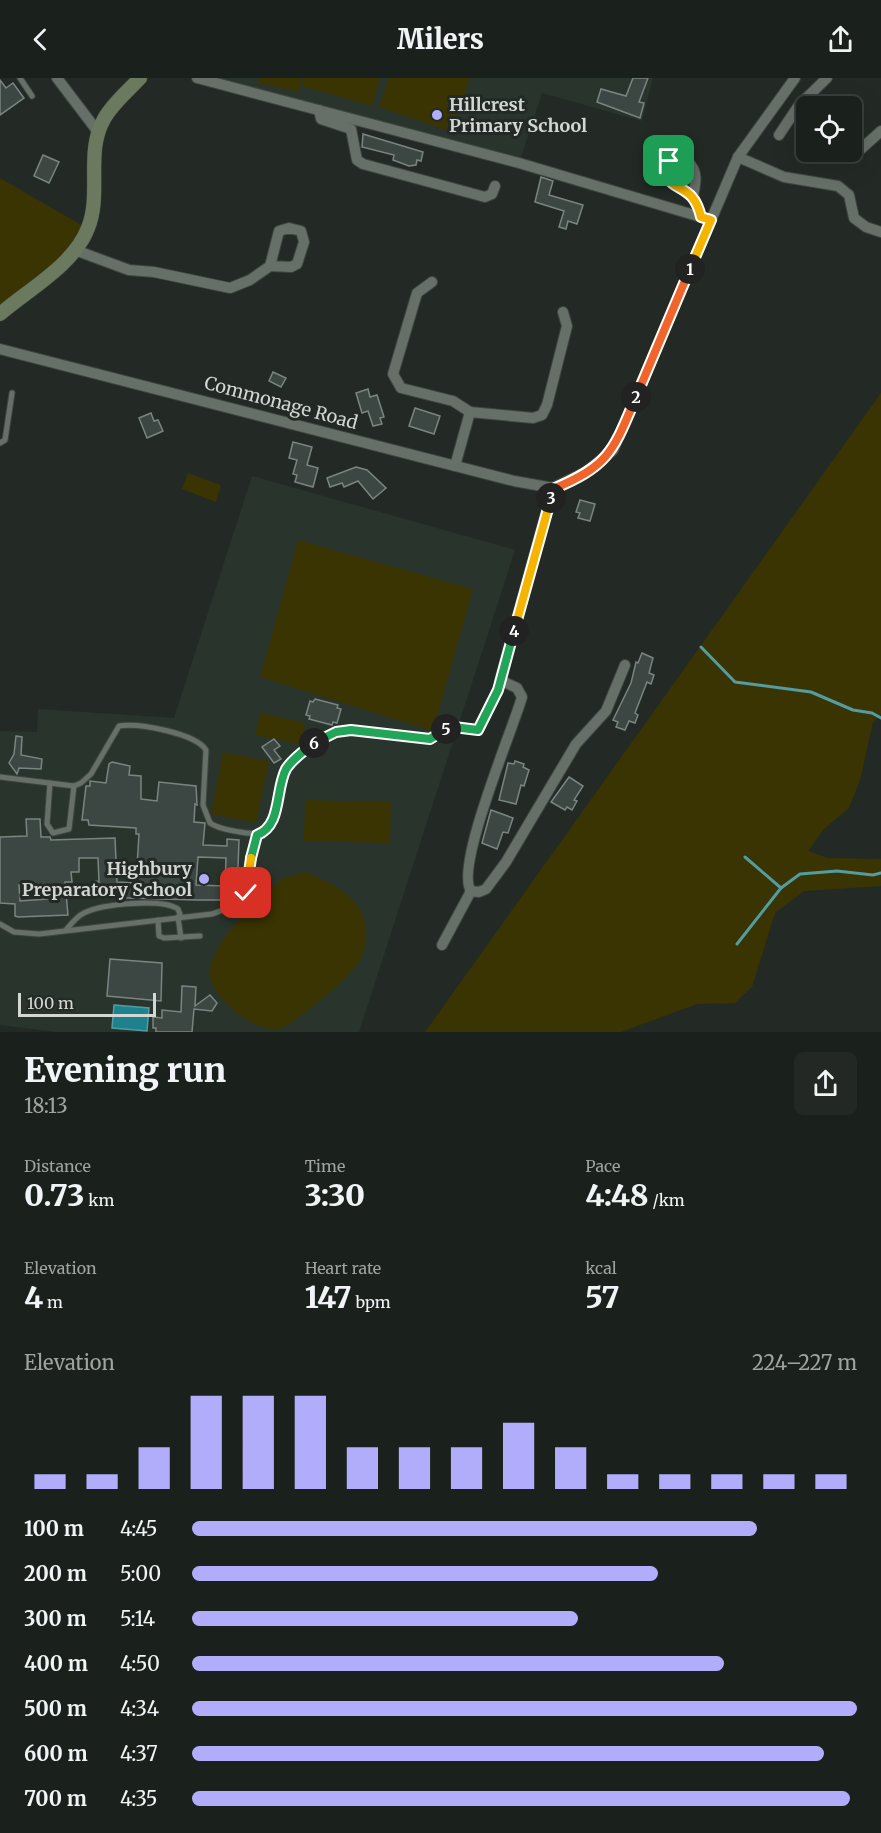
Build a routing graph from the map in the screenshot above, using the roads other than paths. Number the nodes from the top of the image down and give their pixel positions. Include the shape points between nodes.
1 (20, 78) edge
2 (57, 78) edge
3 (140, 78) edge
4 (197, 78) edge
5 (795, 78) edge
6 (827, 78) edge
7 (32, 96) dead end
8 (319, 110) junction
9 (881, 131) edge
10 (98, 132) junction
11 (779, 135) dead end
12 (862, 148) edge
13 (738, 157) junction
14 (495, 186) dead end
15 (693, 195) dead end
16 (706, 219) junction
17 (881, 232) edge
18 (75, 250) junction
19 (270, 266) dead end
20 (432, 282) dead end
21 (563, 312) dead end
22 (0, 314) edge
23 (0, 349) edge
24 (12, 393) dead end
25 (470, 412) junction
26 (0, 443) edge
27 (454, 466) junction
28 (553, 489) junction
29 (625, 664) dead end
30 (500, 680) junction
31 (0, 777) edge
32 (50, 783) junction
33 (74, 786) junction
34 (257, 835) junction
35 (471, 891) junction
36 (180, 917) junction
37 (158, 920) junction
38 (0, 924) edge
39 (66, 930) junction
40 (200, 936) dead end
41 (181, 938) junction
42 (442, 945) dead end

1 - 7 lane
2 - 10 street
3 - 10 street via 110,111
4 - 8 street
5 - 13 street
6 - 11 street via 799,105
8 - 14 street via 321,119 351,129 357,160 363,164 485,197 492,194
8 - 16 street via 519,163
9 - 12 street
10 - 18 street via 91,218
13 - 16 street
13 - 17 street via 784,177 838,186 849,195 854,218
15 - 16 street
16 - 28 street via 612,450 586,472
18 - 19 street via 129,270 230,288
18 - 22 street
20 - 25 street via 417,293 393,377 401,388 453,401
21 - 25 street via 567,326 542,415 533,418
23 - 27 street, Commonage Road
24 - 26 lane via 5,440
25 - 27 street
27 - 28 street, Commonage Road
28 - 30 street
29 - 35 street via 606,711 576,744 506,862 486,889
30 - 34 lane via 476,731 454,727 419,740 351,730 318,740 287,768 277,794 273,824
30 - 35 street via 518,688 522,698 482,813 467,879
31 - 32 lane
32 - 33 lane
32 - 33 lane via 47,824 53,833 69,829
33 - 34 lane via 88,778 119,726 177,734 195,739 206,750 203,805 210,823
34 - 36 lane via 243,898 229,909
35 - 42 street
36 - 37 lane
36 - 39 lane via 178,909 168,904 112,906 82,914
36 - 41 lane
37 - 39 lane
37 - 41 lane via 161,938
38 - 39 lane via 23,934
40 - 41 lane

